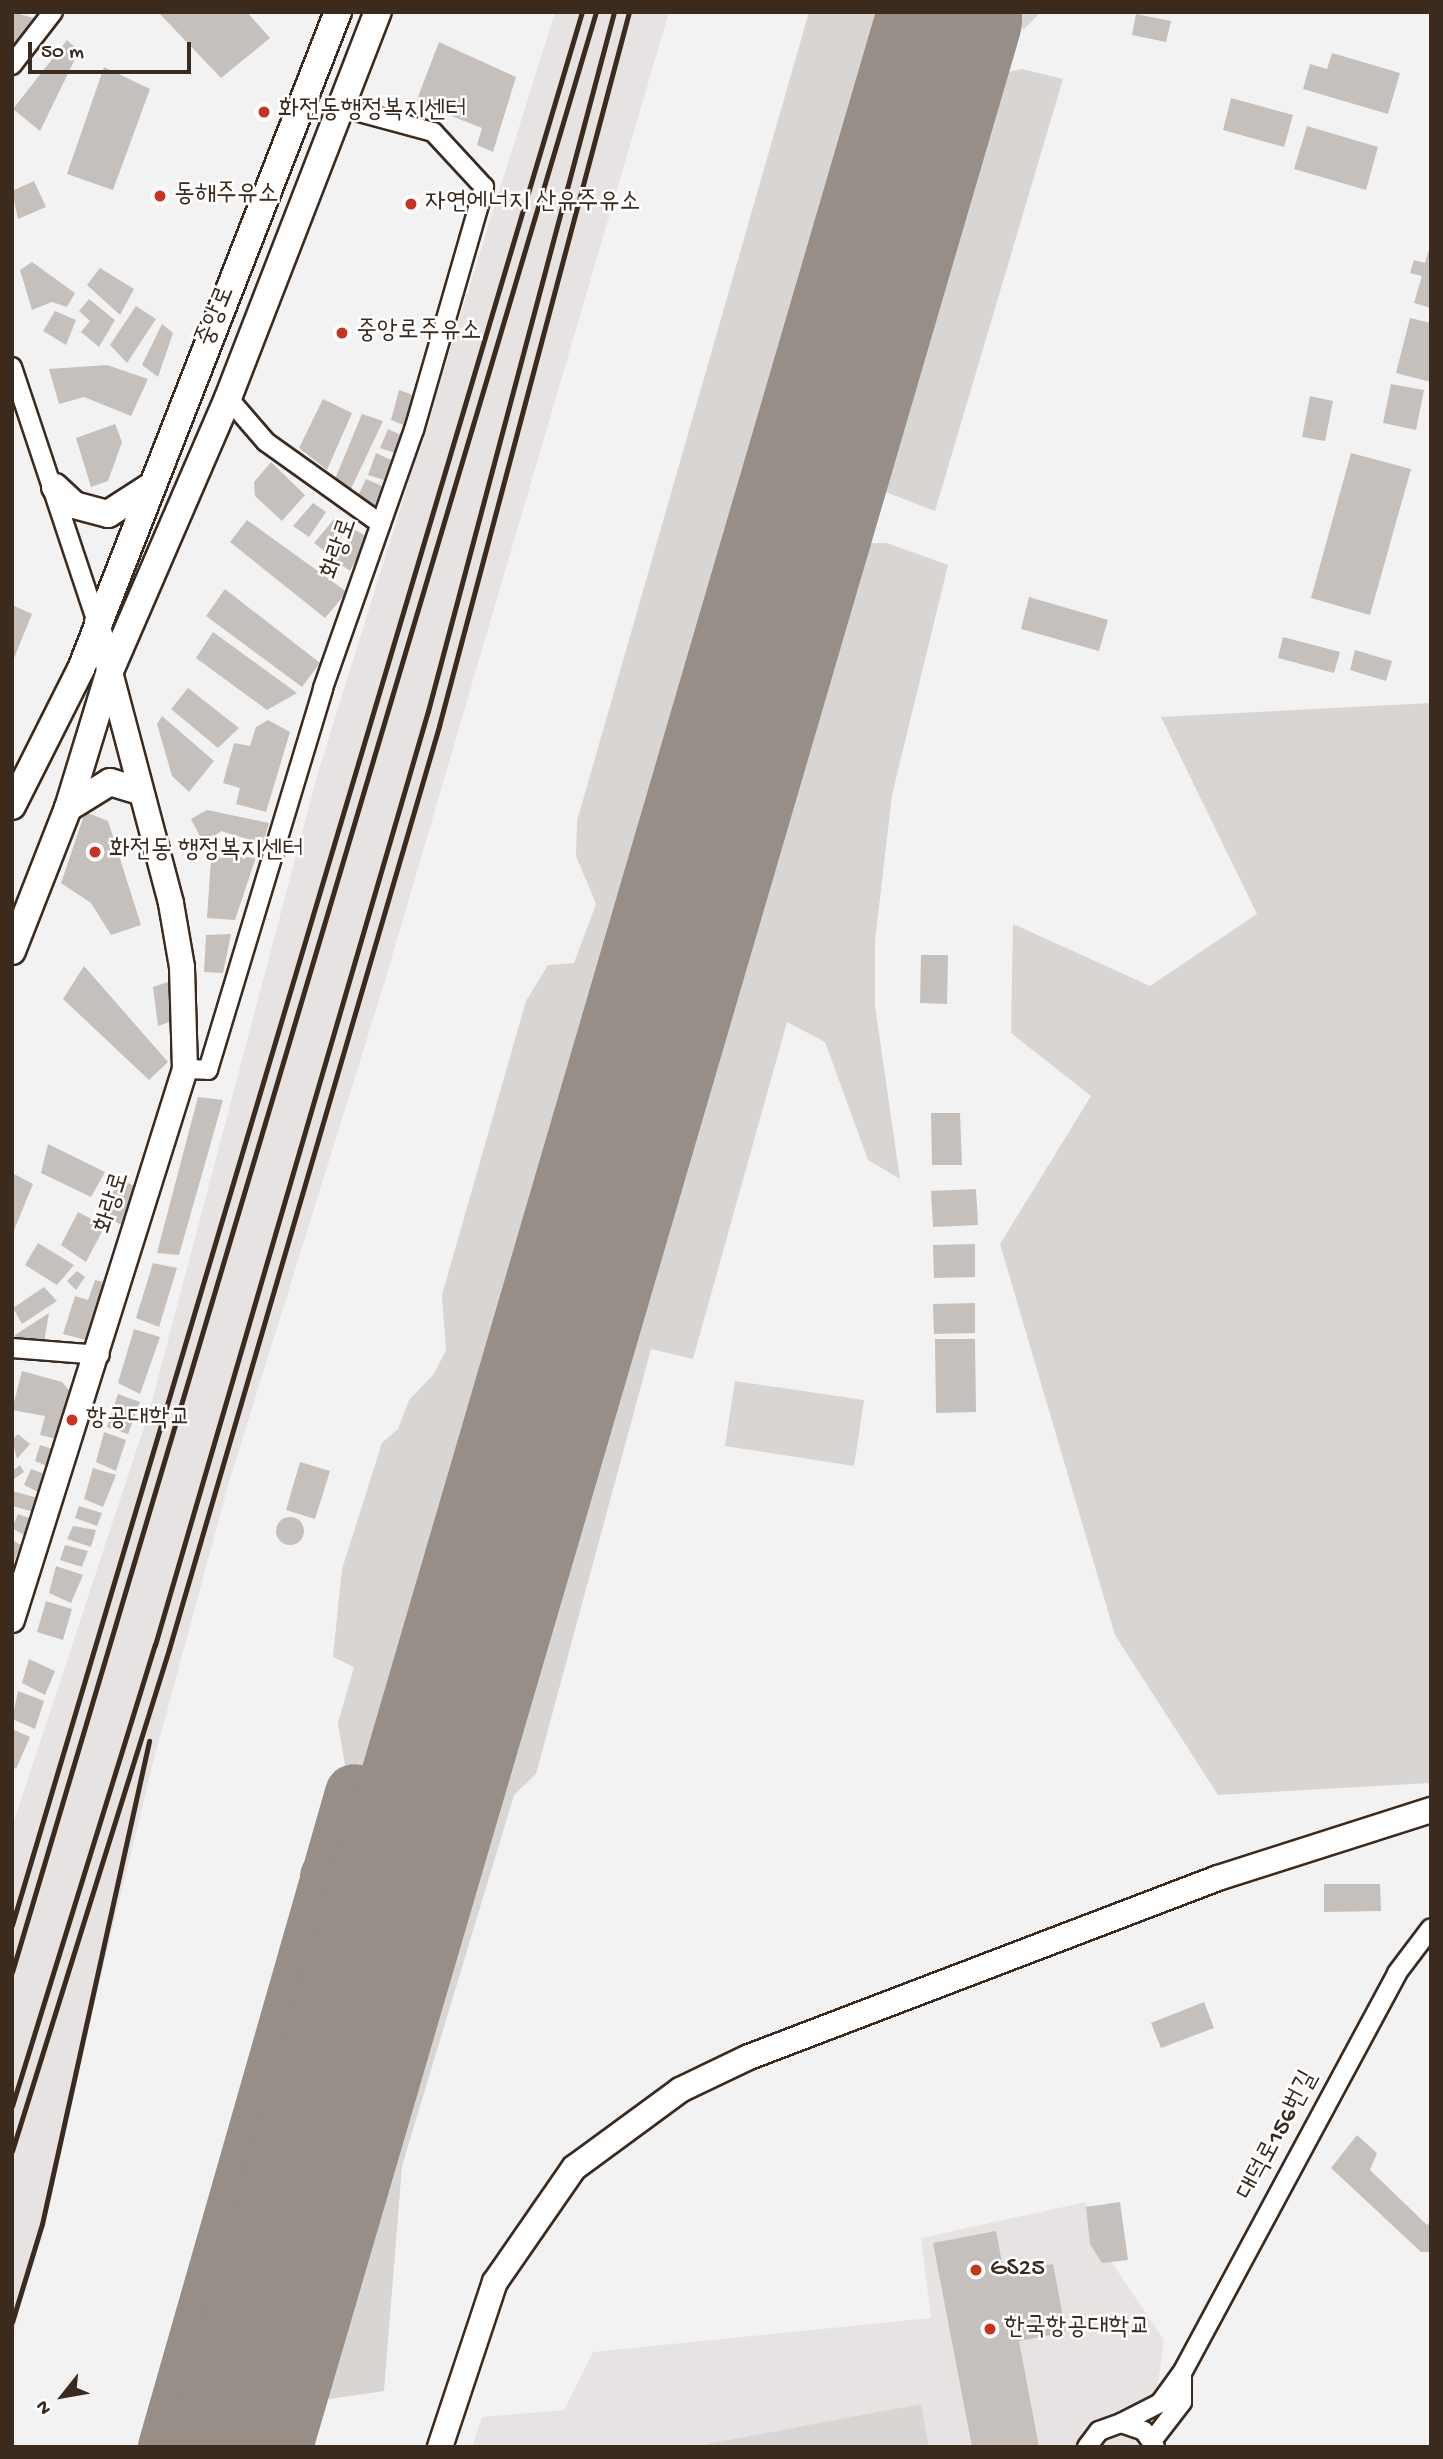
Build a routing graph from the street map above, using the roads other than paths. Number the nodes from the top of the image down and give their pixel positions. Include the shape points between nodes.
1 (53, 12) edge
2 (338, 12) edge
3 (378, 12) edge
4 (12, 65) edge
5 (341, 107) junction
6 (12, 367) edge
7 (228, 398) junction
8 (55, 487) junction
9 (150, 487) junction
10 (381, 524) junction
11 (97, 623) junction
12 (110, 671) junction
13 (139, 791) junction
14 (12, 806) edge
15 (68, 808) junction
16 (12, 951) edge
17 (185, 1069) junction
18 (12, 1348) edge
19 (100, 1355) junction
20 (12, 1620) edge
21 (1430, 1810) edge
22 (1431, 1928) edge
23 (1182, 2373) junction
24 (1121, 2423) junction
25 (1153, 2444) edge
26 (440, 2447) edge
27 (1087, 2447) edge

1 - 4 street
2 - 9 main road, 중앙로
3 - 5 main road, 중앙로
5 - 7 main road, 중앙로
5 - 10 street, 화랑로 via 433,132 484,187
6 - 8 street
7 - 10 street via 266,442
7 - 12 main road, 중앙로
8 - 9 main road via 74,505 108,513
8 - 11 street
9 - 11 main road, 중앙로
10 - 17 street, 화랑로 via 323,688 208,1070
11 - 12 street, 화랑로
11 - 14 main road, 중앙로 via 81,669
12 - 13 street, 화랑로
12 - 15 main road, 중앙로
13 - 15 main road via 110,782
13 - 17 street, 화랑로 via 180,954
15 - 16 main road, 중앙로
17 - 19 street, 화랑로
18 - 19 street
19 - 20 street, 화랑로
21 - 26 street via 1218,1878 749,2057 680,2090 574,2168 495,2281
22 - 23 street, 대덕로156번길 via 1397,1973
23 - 24 street via 1160,2403
23 - 25 street via 1182,2402
24 - 25 street
24 - 27 street via 1099,2431

